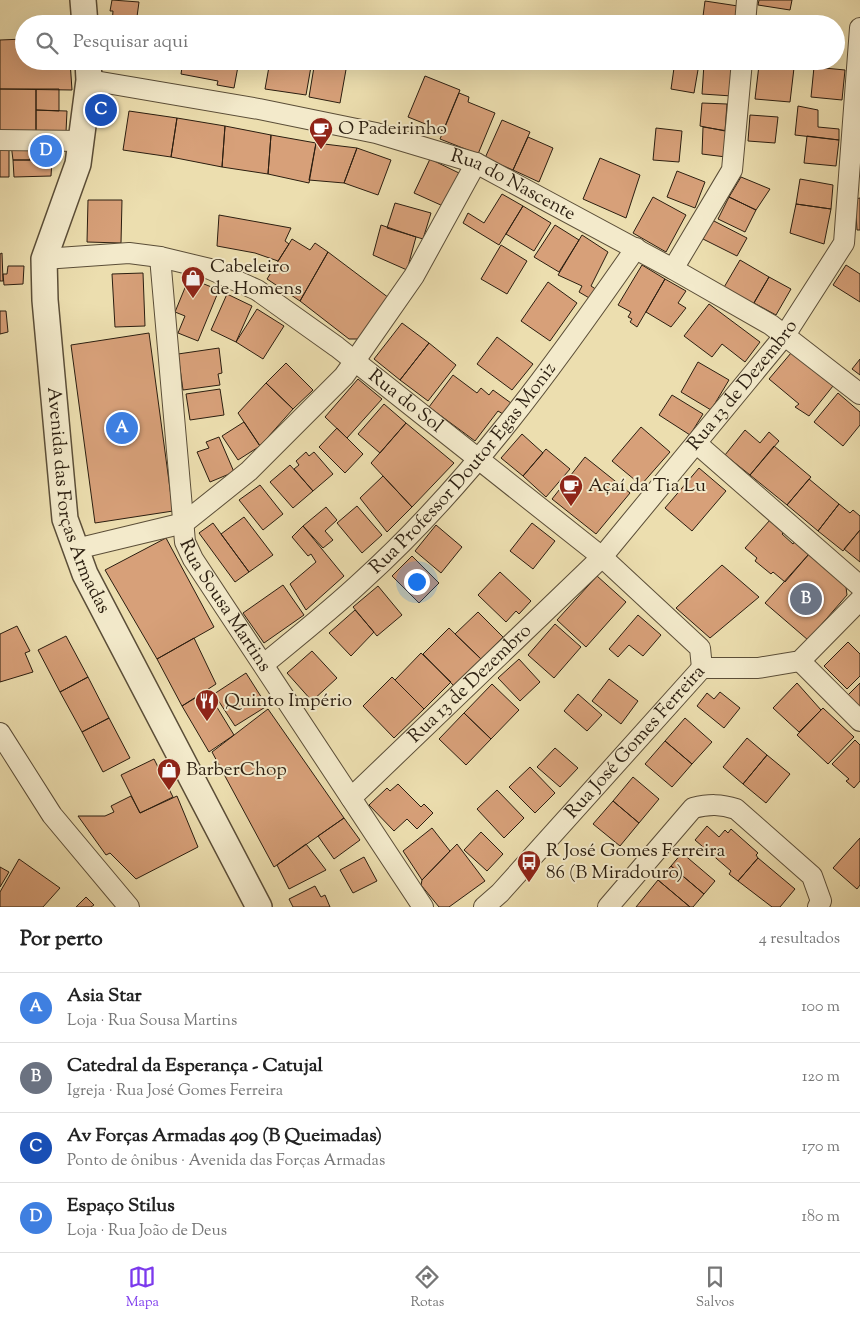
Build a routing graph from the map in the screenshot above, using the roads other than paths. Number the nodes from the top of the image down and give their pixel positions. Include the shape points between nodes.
1 (84, 0) edge
2 (747, 0) edge
3 (85, 15) edge
4 (746, 15) edge
5 (860, 28) edge
6 (741, 70) edge
7 (89, 71) edge
8 (0, 140) edge
9 (82, 141) junction
10 (476, 163) junction
11 (852, 242) edge
12 (636, 248) junction
13 (160, 257) junction
14 (44, 259) junction
15 (673, 269) junction
16 (785, 335) junction
17 (354, 362) junction
18 (860, 394) edge
19 (696, 443) junction
20 (477, 459) junction
21 (184, 524) junction
22 (76, 550) junction
23 (602, 557) junction
24 (860, 586) edge
25 (860, 600) edge
26 (800, 661) junction
27 (264, 664) junction
28 (702, 668) junction
29 (860, 721) edge
30 (0, 733) edge
31 (351, 798) junction
32 (129, 907) edge
33 (259, 907) edge
34 (423, 907) edge
35 (484, 907) edge
36 (608, 907) edge
37 (818, 907) edge

1 - 3 street
2 - 4 street
5 - 11 street, Rua 13 de Dezembro
6 - 15 street via 732,170
7 - 9 street, Avenida das Forças Armadas
7 - 10 street, Rua do Nascente via 376,133
8 - 9 street
9 - 14 street, Avenida das Forças Armadas via 78,164
10 - 12 street, Rua do Nascente
10 - 17 street via 414,276
11 - 16 street, Rua 13 de Dezembro
12 - 15 street, Rua do Nascente
12 - 20 street, Rua Professor Doutor Egas Moniz via 512,418
13 - 14 street, Rua do Sol via 130,253
13 - 17 street, Rua do Sol via 210,269 257,290
13 - 21 street, Rua Sousa Martins
14 - 22 street, Avenida das Forças Armadas via 64,519
15 - 16 street, Rua do Nascente
16 - 18 street, Rua do Nascente
16 - 19 street, Rua 13 de Dezembro
17 - 20 street, Rua do Sol
17 - 21 street via 344,376 249,471
19 - 23 street, Rua 13 de Dezembro
19 - 24 street
20 - 23 street, Rua do Sol
20 - 27 street, Rua Professor Doutor Egas Moniz via 363,581
21 - 22 street
21 - 27 street, Rua Sousa Martins via 185,542 193,559
22 - 33 street, Avenida das Forças Armadas via 85,574
23 - 28 street, Rua do Sol via 700,648
23 - 31 street, Rua 13 de Dezembro
25 - 26 street
26 - 28 street, Rua José Gomes Ferreira via 758,668
26 - 29 street
27 - 31 street, Rua Sousa Martins
28 - 35 street, Rua José Gomes Ferreira
30 - 32 street via 52,815
31 - 34 street, Rua Sousa Martins
36 - 37 street via 687,814 693,808 708,804 736,809 812,876 821,901

